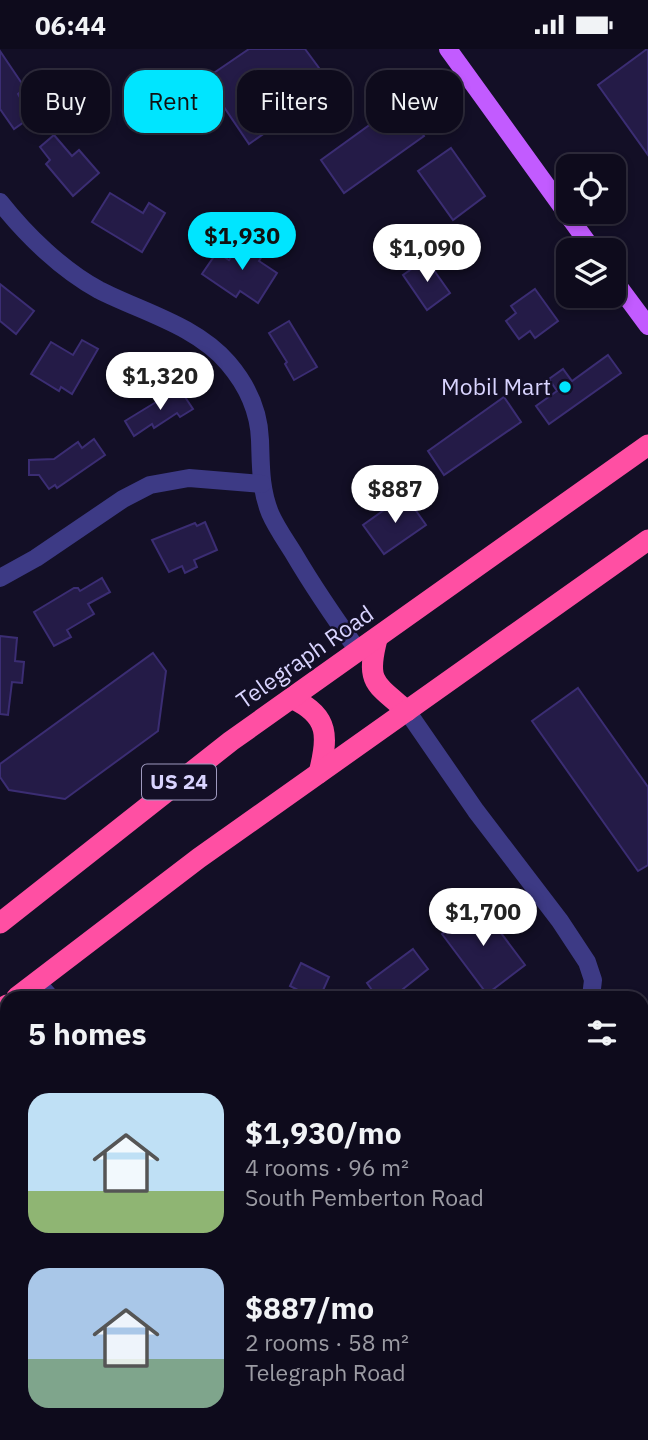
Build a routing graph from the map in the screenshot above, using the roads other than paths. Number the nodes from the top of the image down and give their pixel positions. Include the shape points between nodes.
1 (448, 49) edge
2 (0, 202) edge
3 (584, 238) edge
4 (626, 296) edge
5 (648, 326) edge
6 (648, 445) edge
7 (262, 484) junction
8 (648, 540) edge
9 (0, 577) edge
10 (377, 639) junction
11 (359, 652) junction
12 (293, 699) junction
13 (407, 711) junction
14 (319, 773) junction
15 (0, 923) edge
16 (44, 990) edge
17 (592, 991) edge

1 - 3 main road
2 - 7 street via 75,275 181,328 227,362 256,415
4 - 5 main road
6 - 10 highway, Telegraph Road / US 24
7 - 9 street via 188,478 150,485
7 - 11 street via 281,534
8 - 13 highway
10 - 11 highway, Telegraph Road / US 24
10 - 13 highway via 370,665 373,677
11 - 12 highway, Telegraph Road / US 24
12 - 14 highway via 323,723 326,740
12 - 15 highway, Telegraph Road / US 24 via 231,741
13 - 14 highway
13 - 17 street via 561,921 587,962
14 - 16 highway via 199,858

